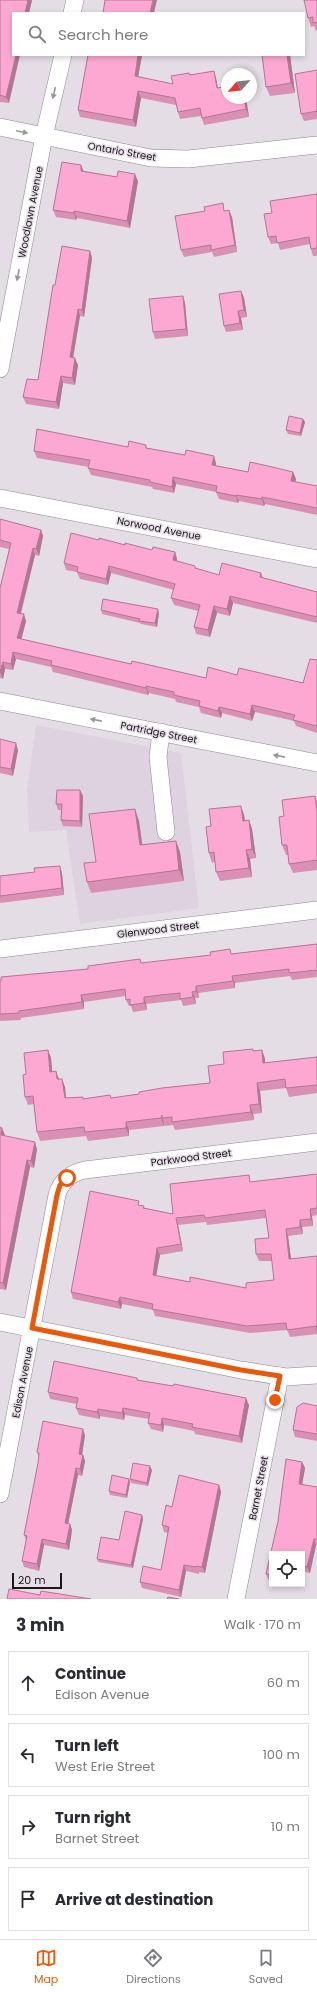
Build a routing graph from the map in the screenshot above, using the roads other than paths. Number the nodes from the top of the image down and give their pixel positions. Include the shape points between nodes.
1 (75, 0) edge
2 (72, 12) edge
3 (63, 56) edge
4 (0, 127) edge
5 (44, 136) junction
6 (317, 145) edge
7 (0, 369) edge
8 (0, 498) edge
9 (317, 559) edge
10 (0, 701) edge
11 (161, 732) junction
12 (317, 763) edge
13 (166, 832) dead end
14 (317, 910) edge
15 (0, 949) edge
16 (317, 1142) edge
17 (67, 1178) joint
18 (0, 1322) edge
19 (32, 1328) junction
20 (317, 1375) edge
21 (280, 1376) junction
22 (0, 1494) edge
23 (236, 1599) edge

1 - 2 street
3 -> 5 street, Woodlawn Avenue
4 -> 5 street, Ontario Street
5 - 6 street, Ontario Street via 151,158 188,159
5 -> 7 street, Woodlawn Avenue
8 - 9 street, Norwood Avenue
11 -> 10 street, Partridge Street
12 -> 11 street, Partridge Street
11 - 13 street via 158,757
14 - 15 street, Glenwood Street
16 - 17 street, Parkwood Street via 85,1170
17 - 19 street, Edison Avenue via 60,1185 57,1195
18 - 19 street
19 - 21 street
19 - 22 street, Edison Avenue
20 - 21 street
21 - 23 street, Barnet Street

